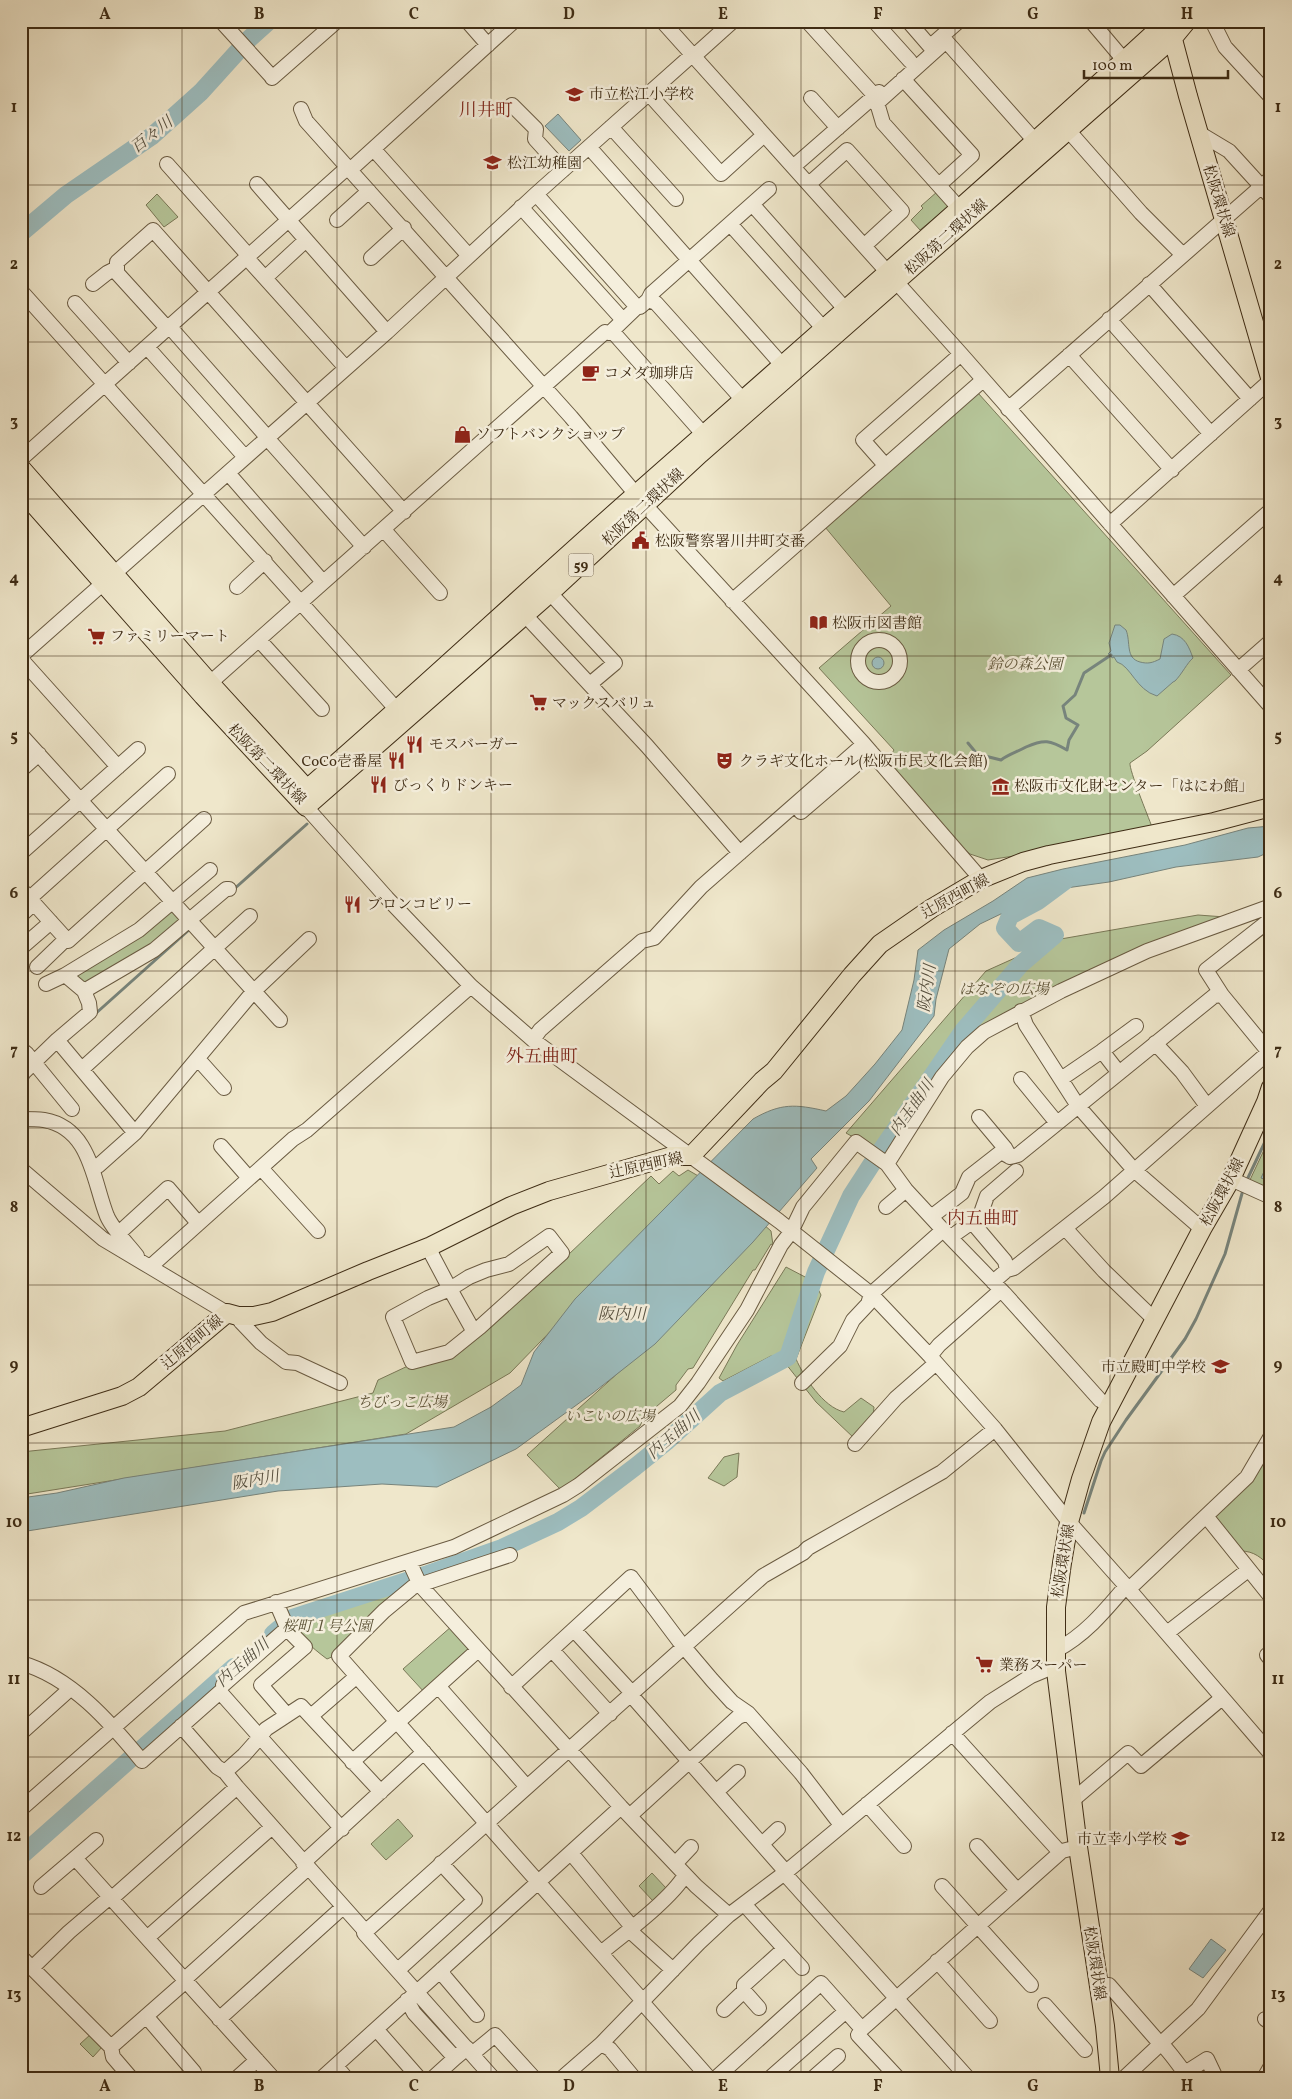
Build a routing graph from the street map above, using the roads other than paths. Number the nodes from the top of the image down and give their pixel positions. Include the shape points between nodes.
1 (221, 21) edge
2 (337, 21) edge
3 (467, 21) edge
4 (514, 21) edge
5 (662, 21) edge
6 (733, 21) edge
7 (807, 21) edge
8 (874, 21) edge
9 (908, 21) edge
10 (959, 21) edge
11 (1091, 21) edge
12 (1187, 21) edge
13 (1212, 21) edge
14 (1170, 27) edge
15 (488, 45) junction
16 (932, 48) junction
17 (693, 56) junction
18 (1126, 59) junction
19 (910, 61) junction
20 (903, 79) junction
21 (649, 94) junction
22 (1271, 97) edge
23 (810, 98) dead end
24 (875, 100) junction
25 (512, 105) dead end
26 (300, 109) dead end
27 (611, 127) junction
28 (838, 128) junction
29 (1067, 129) junction
30 (1199, 133) junction
31 (764, 135) junction
32 (1035, 141) junction
33 (589, 147) junction
34 (377, 153) dead end
35 (167, 164) dead end
36 (793, 167) junction
37 (349, 168) junction
38 (563, 170) junction
39 (1266, 182) edge
40 (257, 184) dead end
41 (809, 184) junction
42 (939, 185) junction
43 (769, 189) dead end
44 (369, 190) junction
45 (536, 194) junction
46 (1271, 197) edge
47 (676, 199) dead end
48 (752, 204) junction
49 (522, 208) junction
50 (960, 208) junction
51 (288, 220) junction
52 (337, 220) dead end
53 (1224, 220) junction
54 (730, 224) junction
55 (404, 228) junction
56 (306, 240) junction
57 (864, 246) junction
58 (1183, 255) junction
59 (247, 256) junction
60 (469, 256) junction
61 (371, 258) dead end
62 (690, 260) junction
63 (117, 268) junction
64 (447, 277) junction
65 (892, 277) junction
66 (265, 278) junction
67 (94, 284) dead end
68 (1149, 284) junction
69 (21, 291) edge
70 (207, 292) junction
71 (75, 303) dead end
72 (643, 303) junction
73 (846, 310) junction
74 (1109, 319) junction
75 (623, 320) junction
76 (168, 327) junction
77 (824, 329) junction
78 (612, 331) junction
79 (386, 332) junction
80 (147, 347) junction
81 (961, 354) junction
82 (1069, 355) junction
83 (129, 363) junction
84 (783, 366) junction
85 (346, 368) junction
86 (983, 380) junction
87 (1271, 380) edge
88 (106, 384) junction
89 (543, 386) junction
90 (1250, 399) junction
91 (743, 400) junction
92 (306, 403) junction
93 (1008, 409) junction
94 (1211, 434) junction
95 (704, 435) junction
96 (267, 438) junction
97 (245, 457) junction
98 (21, 459) edge
99 (885, 465) junction
100 (21, 468) edge
101 (1172, 470) junction
102 (228, 474) junction
103 (21, 490) edge
104 (203, 494) junction
105 (640, 500) junction
106 (1271, 510) edge
107 (404, 512) junction
108 (1110, 524) junction
109 (384, 530) junction
110 (364, 547) junction
111 (265, 562) junction
112 (108, 577) junction
113 (323, 582) junction
114 (237, 587) dead end
115 (550, 592) junction
116 (440, 593) dead end
117 (1174, 596) junction
118 (732, 601) junction
119 (301, 602) junction
120 (525, 615) junction
121 (260, 641) junction
122 (1271, 641) edge
123 (21, 657) edge
124 (1238, 670) junction
125 (210, 683) junction
126 (590, 684) junction
127 (1271, 707) edge
128 (322, 709) dead end
129 (398, 711) junction
130 (21, 735) edge
131 (868, 748) junction
132 (138, 749) dead end
133 (39, 754) junction
134 (118, 767) junction
135 (21, 770) edge
136 (168, 774) dead end
137 (307, 789) junction
138 (80, 800) junction
139 (306, 807) junction
140 (1271, 807) edge
141 (204, 819) dead end
142 (107, 829) junction
143 (21, 853) edge
144 (745, 854) junction
145 (210, 870) dead end
146 (146, 872) junction
147 (981, 879) junction
148 (229, 889) dead end
149 (28, 896) edge
150 (173, 902) junction
151 (1271, 906) edge
152 (21, 915) edge
153 (250, 916) dead end
154 (1271, 919) edge
155 (51, 922) junction
156 (192, 924) junction
157 (66, 939) junction
158 (309, 939) dead end
159 (21, 948) edge
160 (214, 950) junction
161 (37, 967) dead end
162 (65, 975) junction
163 (46, 984) dead end
164 (471, 986) junction
165 (84, 991) junction
166 (253, 992) junction
167 (1222, 995) junction
168 (1021, 1011) junction
169 (280, 1020) dead end
170 (1136, 1026) dead end
171 (533, 1040) junction
172 (1155, 1042) junction
173 (61, 1044) junction
174 (21, 1049) edge
175 (1269, 1050) edge
176 (1102, 1051) junction
177 (198, 1059) junction
178 (37, 1067) junction
179 (82, 1069) junction
180 (1119, 1073) junction
181 (21, 1075) edge
182 (1021, 1079) dead end
183 (1061, 1079) junction
184 (1271, 1087) edge
185 (224, 1088) dead end
186 (1078, 1106) junction
187 (1207, 1106) junction
188 (72, 1109) dead end
189 (979, 1117) dead end
190 (1266, 1117) edge
191 (21, 1119) edge
192 (1057, 1123) junction
193 (136, 1133) junction
194 (221, 1146) dead end
195 (690, 1156) junction
196 (1010, 1157) junction
197 (880, 1158) junction
198 (98, 1166) dead end
199 (261, 1168) junction
200 (21, 1169) edge
201 (1134, 1170) junction
202 (1016, 1171) dead end
203 (249, 1178) junction
204 (1231, 1179) junction
205 (906, 1190) junction
206 (1271, 1197) edge
207 (886, 1207) dead end
208 (931, 1217) junction
209 (972, 1222) junction
210 (198, 1223) junction
211 (1065, 1228) junction
212 (1202, 1230) junction
213 (318, 1231) dead end
214 (791, 1232) junction
215 (949, 1232) junction
216 (119, 1233) junction
217 (431, 1246) junction
218 (146, 1264) junction
219 (1007, 1270) junction
220 (996, 1286) junction
221 (450, 1289) junction
222 (871, 1294) junction
223 (233, 1314) junction
224 (1155, 1320) junction
225 (474, 1332) junction
226 (933, 1359) junction
227 (340, 1383) dead end
228 (802, 1383) dead end
229 (1271, 1404) edge
230 (1110, 1405) junction
231 (21, 1428) edge
232 (995, 1429) junction
233 (1271, 1436) edge
234 (855, 1444) dead end
235 (1206, 1516) junction
236 (1069, 1522) junction
237 (510, 1554) dead end
238 (1248, 1570) junction
239 (416, 1576) junction
240 (1128, 1587) junction
241 (1271, 1597) edge
242 (276, 1602) junction
243 (286, 1625) junction
244 (574, 1630) junction
245 (1167, 1633) junction
246 (684, 1646) junction
247 (478, 1650) junction
248 (552, 1650) junction
249 (1055, 1659) junction
250 (21, 1663) edge
251 (357, 1676) junction
252 (223, 1685) dead end
253 (438, 1686) junction
254 (511, 1686) junction
255 (70, 1689) junction
256 (631, 1694) junction
257 (1222, 1698) junction
258 (748, 1713) junction
259 (610, 1714) junction
260 (287, 1715) junction
261 (311, 1716) junction
262 (396, 1722) junction
263 (181, 1726) junction
264 (112, 1727) junction
265 (24, 1728) edge
266 (952, 1733) junction
267 (260, 1737) junction
268 (568, 1751) junction
269 (424, 1752) junction
270 (1271, 1754) edge
271 (689, 1761) junction
272 (352, 1762) junction
273 (225, 1772) junction
274 (738, 1772) dead end
275 (236, 1787) junction
276 (528, 1787) junction
277 (381, 1792) junction
278 (716, 1792) junction
279 (1073, 1800) junction
280 (867, 1804) junction
281 (621, 1807) junction
282 (21, 1808) edge
283 (635, 1811) dead end
284 (487, 1822) junction
285 (841, 1825) junction
286 (272, 1827) junction
287 (342, 1829) junction
288 (778, 1829) dead end
289 (96, 1840) dead end
290 (762, 1844) junction
291 (904, 1846) dead end
292 (977, 1846) dead end
293 (691, 1847) dead end
294 (1070, 1849) junction
295 (570, 1853) junction
296 (75, 1858) junction
297 (441, 1863) junction
298 (675, 1864) junction
299 (306, 1866) junction
300 (785, 1872) junction
301 (685, 1875) junction
302 (539, 1881) junction
303 (942, 1886) dead end
304 (41, 1887) dead end
305 (1018, 1890) junction
306 (110, 1898) junction
307 (744, 1904) junction
308 (343, 1907) junction
309 (1271, 1910) edge
310 (729, 1915) junction
311 (977, 1925) junction
312 (630, 1929) junction
313 (366, 1932) junction
314 (147, 1938) junction
315 (784, 1949) junction
316 (601, 1953) junction
317 (21, 1957) edge
318 (938, 1961) junction
319 (32, 1968) junction
320 (802, 1968) dead end
321 (442, 1969) junction
322 (398, 1970) junction
323 (673, 1970) junction
324 (185, 1980) junction
325 (1031, 1984) dead end
326 (1099, 1986) junction
327 (744, 1991) junction
328 (412, 1996) junction
329 (896, 1998) junction
330 (643, 2001) junction
331 (1045, 2005) dead end
332 (760, 2008) dead end
333 (724, 2010) dead end
334 (846, 2011) junction
335 (477, 2015) dead end
336 (146, 2016) junction
337 (219, 2018) junction
338 (990, 2020) dead end
339 (376, 2029) junction
340 (858, 2035) dead end
341 (1163, 2043) junction
342 (601, 2044) junction
343 (111, 2047) junction
344 (1085, 2050) dead end
345 (470, 2051) junction
346 (838, 2056) dead end
347 (455, 2058) junction
348 (257, 2060) junction
349 (336, 2066) junction
350 (1271, 2066) edge
351 (194, 2072) dead end
352 (131, 2078) edge
353 (238, 2078) edge
354 (273, 2078) edge
355 (322, 2078) edge
356 (346, 2078) edge
357 (419, 2078) edge
358 (433, 2078) edge
359 (493, 2078) edge
360 (534, 2078) edge
361 (562, 2078) edge
362 (634, 2078) edge
363 (709, 2078) edge
364 (716, 2078) edge
365 (770, 2078) edge
366 (814, 2078) edge
367 (898, 2078) edge
368 (968, 2078) edge
369 (1110, 2078) edge
370 (1124, 2078) edge
371 (1216, 2078) edge
372 (1264, 2078) edge

1 - 2 street via 271,77
3 - 15 street
4 - 15 street
5 - 17 street
6 - 17 street
7 - 24 street
8 - 19 street
9 - 16 street
10 - 16 street
11 - 18 street
12 - 14 main road, 松阪第二環状線 / 59
13 - 22 street via 1225,47
14 - 18 main road, 松阪第二環状線 / 59
14 - 29 main road, 松阪第二環状線 / 59
14 - 30 main road, 松阪環状線
15 - 37 street
16 - 19 street
16 - 20 street
16 - 32 street via 946,41
17 - 21 street
17 - 31 street
18 - 32 main road, 松阪第二環状線 / 59
19 - 24 street via 910,65
20 - 24 street
20 - 42 street via 972,155
21 - 27 street
21 - 31 street via 721,174
23 - 28 street
24 - 28 street
24 - 42 street via 883,123
25 - 38 street via 536,129 535,139
26 - 37 street via 306,121
27 - 33 street
27 - 47 street
28 - 36 street
29 - 58 street
29 - 65 main road, 松阪第二環状線 / 59
30 - 39 street
30 - 53 main road, 松阪環状線
31 - 36 street
32 - 50 main road, 松阪第二環状線 / 59
33 - 38 street
33 - 62 street
34 - 60 street
35 - 59 street
36 - 41 street
37 - 44 street
37 - 51 street
38 - 45 street
39 - 46 street
39 - 53 street
40 - 51 street
41 - 57 street
41 - 57 street via 848,150 902,211
42 - 50 street
43 - 48 street
44 - 52 street
44 - 55 street
45 - 49 street
45 - 72 street
48 - 54 street
48 - 73 street
49 - 60 street
49 - 75 street
50 - 65 main road, 松阪第二環状線 / 59
51 - 56 street
51 - 59 street
53 - 58 street
53 - 87 main road, 松阪環状線
54 - 62 street
54 - 77 street
55 - 61 street
55 - 64 street
56 - 66 street
56 - 79 street
57 - 65 street
58 - 68 street
59 - 66 street
59 - 70 street
60 - 64 street
62 - 72 street
62 - 84 street
63 - 67 street
63 - 70 street via 117,262 153,230
63 - 76 street via 117,273
64 - 79 street
64 - 89 street
65 - 73 main road, 松阪第二環状線 / 59
65 - 81 street
65 - 105 main road, 松阪第二環状線 / 59 via 700,454
66 - 85 street
68 - 74 street
68 - 90 street
69 - 88 street
70 - 76 street
70 - 92 street
71 - 83 street
72 - 75 street
72 - 91 street via 656,304
73 - 77 main road, 松阪第二環状線 / 59
74 - 82 street
74 - 94 street
75 - 78 street
76 - 80 street
76 - 96 street
77 - 84 main road, 松阪第二環状線 / 59
78 - 89 street via 605,332
78 - 95 street
79 - 85 street
80 - 83 street
80 - 97 street
81 - 86 street
81 - 99 street via 863,440
82 - 93 street
82 - 101 street
83 - 88 street
84 - 91 main road, 松阪第二環状線 / 59
85 - 92 street
86 - 93 street
86 - 99 street
87 - 90 street
88 - 98 street
88 - 104 street
89 - 105 street
89 - 107 street
90 - 94 street
91 - 95 main road, 松阪第二環状線 / 59
92 - 96 street
92 - 107 street
93 - 108 street
94 - 101 street
95 - 105 main road, 松阪第二環状線 / 59
96 - 97 street
96 - 110 street
97 - 102 street
99 - 118 street
100 - 112 main road, 松阪第二環状線
101 - 108 street
102 - 104 street
102 - 113 street
103 - 112 main road, 松阪第二環状線
104 - 111 street
104 - 112 street
105 - 115 main road, 松阪第二環状線 / 59
105 - 118 street
105 - 129 main road, 松阪第二環状線 / 59
106 - 117 street
107 - 109 street
108 - 117 street
109 - 110 street
109 - 116 street
110 - 113 street
111 - 114 street
111 - 119 street
112 - 123 street
112 - 125 main road, 松阪第二環状線
112 - 139 main road, 松阪第二環状線 via 203,696
113 - 119 street
115 - 120 main road, 松阪第二環状線 / 59
115 - 126 street via 615,663
117 - 124 street
118 - 131 street
119 - 121 street
119 - 129 street
120 - 126 street
120 - 139 main road, 松阪第二環状線 / 59
121 - 125 street
121 - 128 street
122 - 124 street
123 - 134 street
124 - 127 street
125 - 137 main road, 松阪第二環状線
126 - 144 street
129 - 137 main road, 松阪第二環状線 / 59
130 - 133 street
131 - 144 street
131 - 147 street
132 - 134 street
133 - 135 street
133 - 138 street
134 - 138 street
136 - 142 street
137 - 139 street
138 - 142 street
138 - 143 street
139 - 164 street
140 - 147 main road, 辻原西町線 via 1214,822 1049,855
141 - 146 street
142 - 146 street
142 - 149 street
144 - 171 street via 688,900 654,938 642,941 540,1030
145 - 150 street
146 - 150 street
146 - 157 street via 68,941
147 - 195 main road, 辻原西町線 via 932,908 877,947 774,1071
148 - 156 street via 226,888
149 - 152 street
149 - 155 street
150 - 156 street
150 - 162 street via 130,936
151 - 168 street via 1147,951
153 - 160 street
154 - 167 street via 1206,970
155 - 157 street
155 - 159 street
156 - 160 street
156 - 165 street via 141,959
157 - 161 street
158 - 166 street
160 - 166 street
160 - 179 street
162 - 163 street
162 - 165 street
164 - 171 street
164 - 199 street
165 - 173 street via 90,1012
166 - 169 street
166 - 177 street
167 - 172 street via 1214,996
167 - 175 street
168 - 183 street via 1026,1025
168 - 197 street via 984,1032 967,1047
170 - 176 street
171 - 195 street
172 - 180 street
172 - 187 street
173 - 178 street
173 - 179 street
174 - 178 street
175 - 187 street
176 - 180 street
176 - 183 street
177 - 185 street
177 - 193 street
178 - 181 street
178 - 188 street
179 - 193 street
180 - 186 street
182 - 192 street
183 - 186 street
184 - 190 main road, 松阪環状線
186 - 192 street
186 - 201 street
187 - 201 street
189 - 196 street
190 - 204 main road, 松阪環状線
191 - 216 street via 44,1120 77,1138 91,1164 108,1219
192 - 196 street via 1018,1155
193 - 198 street
194 - 203 street
195 - 214 street
195 - 217 main road, 辻原西町線 via 672,1156 569,1184 511,1206
196 - 208 street via 1001,1152 969,1177 962,1192
197 - 205 street
197 - 214 street via 856,1142 811,1194
199 - 203 street
199 - 213 street
200 - 218 street via 103,1239
201 - 211 street
201 - 212 street
202 - 209 street via 987,1196 981,1214
203 - 210 street
204 - 206 street
204 - 212 main road, 松阪環状線
205 - 207 street
205 - 208 street
208 - 215 street
209 - 215 street
209 - 219 street via 1005,1261
210 - 216 street via 168,1188
210 - 218 street
211 - 219 street
211 - 224 street
212 - 224 main road, 松阪環状線
214 - 222 street
214 - 239 street via 746,1310 680,1406 579,1485 454,1546
215 - 220 street
215 - 222 street
216 - 218 street
217 - 221 street via 432,1255
217 - 223 main road, 辻原西町線 via 285,1307 254,1316
218 - 223 street
219 - 220 street
220 - 226 street via 939,1345
220 - 230 street via 1100,1400
221 - 225 street
221 - 225 street via 393,1317 412,1362 449,1352
221 - 225 street via 478,1274 508,1264 549,1236 562,1253
222 - 226 street
222 - 228 street via 868,1304 854,1320 840,1346
223 - 227 street via 260,1343 286,1362 297,1363
223 - 231 main road, 辻原西町線 via 139,1387 122,1396
224 - 230 main road, 松阪環状線
226 - 232 street
226 - 234 street
229 - 233 street
230 - 236 main road, 松阪環状線 via 1093,1441
232 - 236 street
232 - 246 street via 942,1472 763,1576
233 - 235 street via 1247,1477
235 - 238 street
235 - 240 street
236 - 240 street
236 - 249 main road, 松阪環状線 via 1056,1607
237 - 239 street
238 - 241 street
238 - 245 street
239 - 242 street
239 - 247 street
239 - 251 street via 413,1587 339,1656
240 - 245 street
240 - 249 street
242 - 243 street
242 - 264 street via 244,1613
243 - 252 street via 284,1631
243 - 260 street via 305,1647 261,1685
244 - 246 street via 631,1577
244 - 248 street
244 - 256 street
245 - 257 street
246 - 256 street
246 - 258 street via 732,1702
247 - 253 street
247 - 254 street
248 - 254 street
248 - 259 street
249 - 266 street via 1012,1686
249 - 279 main road, 松阪環状線
250 - 255 street via 37,1668
251 - 261 street
251 - 262 street
253 - 262 street
253 - 276 street
254 - 268 street
255 - 264 street
255 - 265 street
256 - 259 street
256 - 271 street
257 - 270 street
257 - 279 street via 1141,1766 1128,1752
258 - 271 street via 738,1716
258 - 285 street
259 - 268 street
260 - 261 street via 301,1706
260 - 267 street
261 - 272 street
262 - 269 street
262 - 272 street
263 - 264 street via 137,1755
263 - 267 street via 220,1692
263 - 273 street via 216,1767
264 - 282 street
266 - 280 street
266 - 294 street via 1057,1849
267 - 273 street
267 - 287 street
268 - 276 street
268 - 281 street
269 - 277 street
269 - 284 street
271 - 278 street
271 - 283 street
272 - 277 street
273 - 275 street
274 - 278 street
275 - 286 street
275 - 306 street
276 - 284 street
277 - 287 street
278 - 290 street
279 - 294 main road, 松阪環状線
280 - 285 street
280 - 291 street
281 - 295 street
281 - 298 street
284 - 297 street
284 - 302 street
285 - 300 street
286 - 299 street
286 - 314 street
287 - 299 street
288 - 290 street
289 - 296 street
290 - 300 street
292 - 305 street
293 - 298 street
294 - 305 street
294 - 326 main road, 松阪環状線
295 - 302 street
295 - 312 street
296 - 304 street
296 - 306 street
297 - 313 street
297 - 322 street via 475,1900
298 - 301 street
299 - 308 street
299 - 324 street
300 - 307 street
300 - 329 street
301 - 310 street
301 - 312 street
302 - 316 street
302 - 321 street
303 - 311 street
305 - 311 street
306 - 314 street
306 - 319 street
307 - 310 street
307 - 315 street
308 - 313 street
308 - 337 street
309 - 341 street via 1198,2009
310 - 323 street
311 - 318 street
311 - 325 street
312 - 316 street
312 - 323 street
313 - 322 street
314 - 324 street
315 - 320 street
315 - 327 street via 744,1985
316 - 330 street
317 - 319 street
318 - 329 street
318 - 338 street
319 - 343 street
321 - 328 street
321 - 335 street via 444,1976
322 - 328 street
323 - 330 street
324 - 336 street
324 - 337 street
326 - 341 street via 1109,1985
326 - 369 main road, 松阪環状線
327 - 332 street
327 - 333 street
328 - 339 street
328 - 345 street
328 - 347 street via 414,2012
329 - 334 street via 862,2029
329 - 368 street
330 - 342 street
330 - 363 street
331 - 344 street
334 - 364 street via 821,1983
334 - 365 street
336 - 343 street
336 - 351 street
337 - 348 street
339 - 349 street
339 - 357 street
340 - 367 street
341 - 370 street
341 - 371 street via 1186,2073 1207,2059
342 - 361 street
342 - 362 street via 610,2049
343 - 352 street via 113,2057
345 - 347 street
345 - 359 street
345 - 360 street via 494,2035
346 - 366 street
347 - 358 street
348 - 353 street
348 - 354 street
349 - 355 street
349 - 356 street
350 - 372 street

